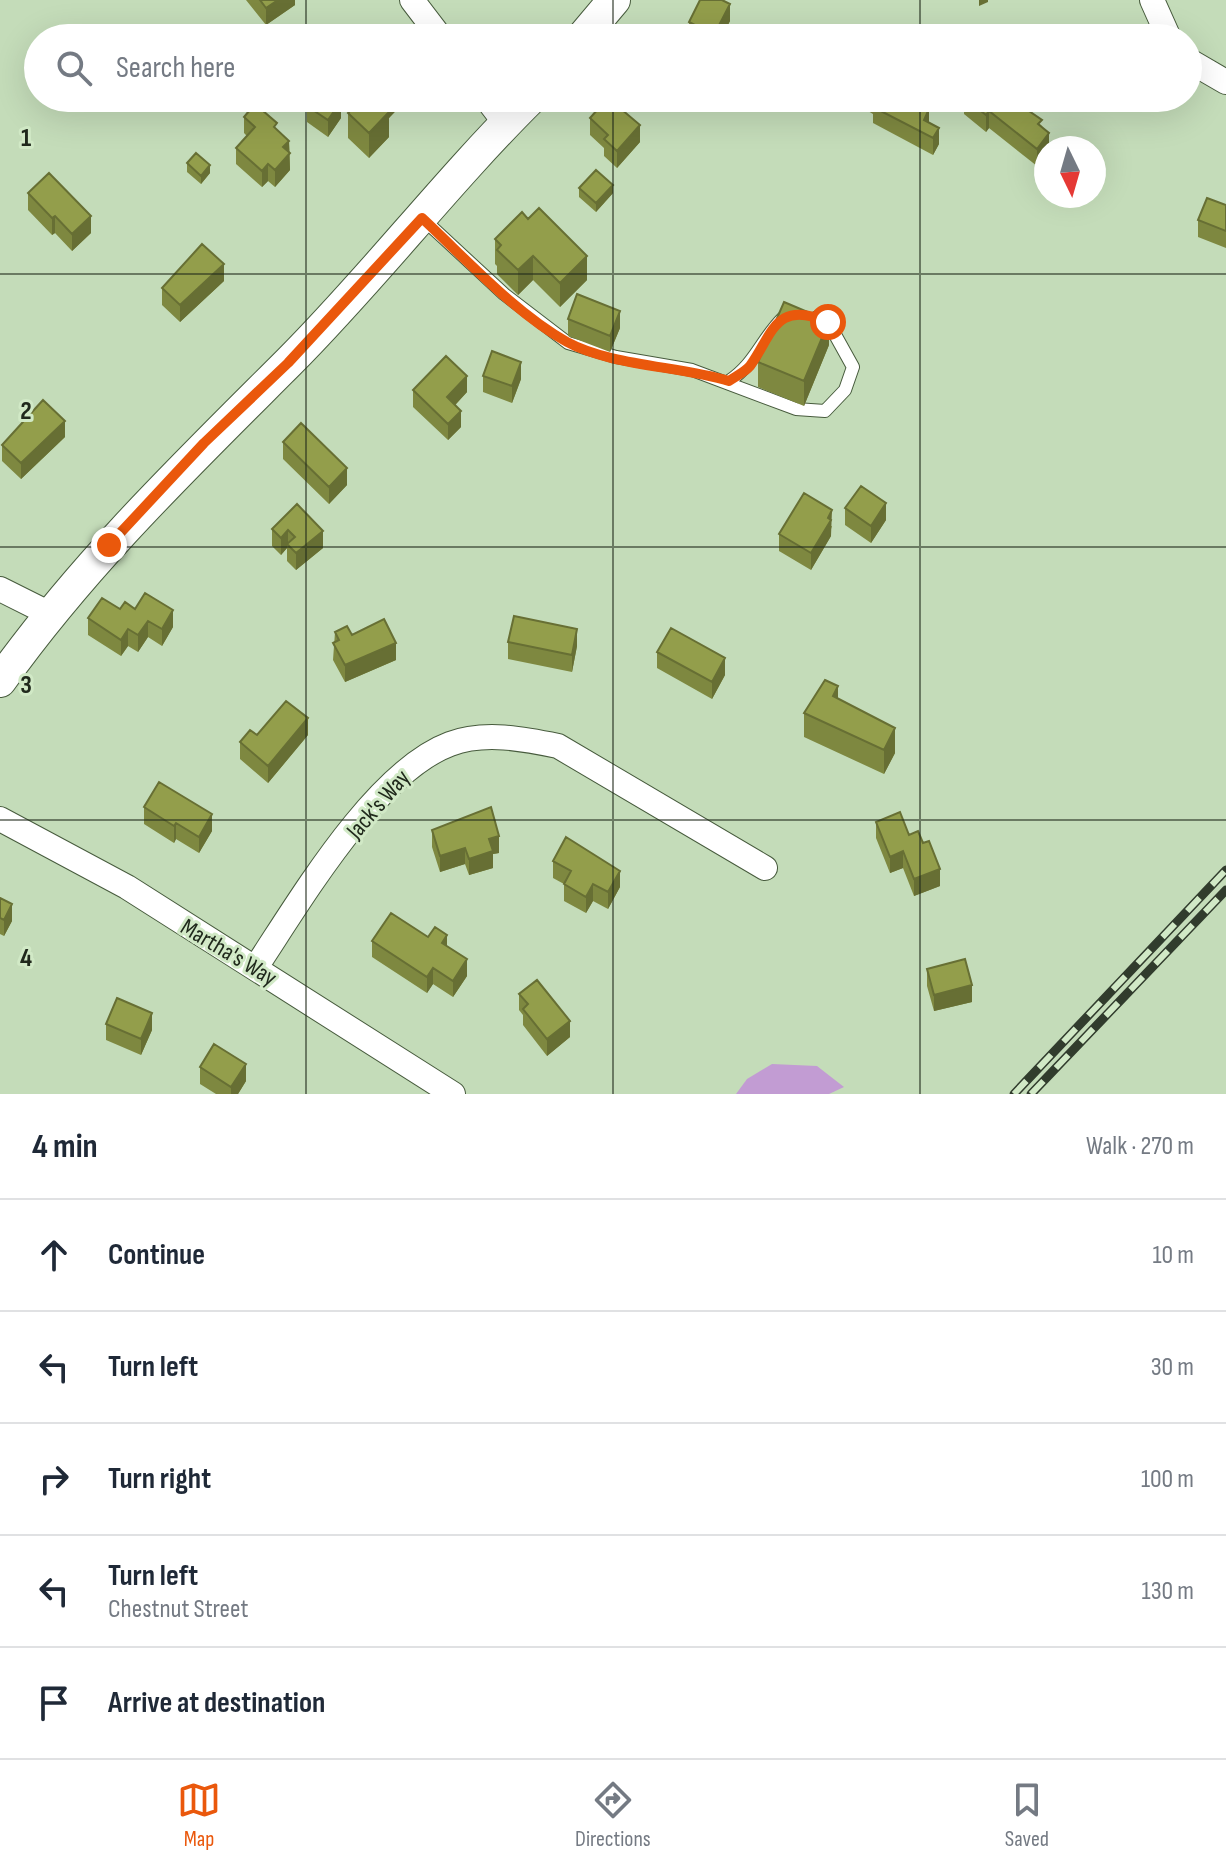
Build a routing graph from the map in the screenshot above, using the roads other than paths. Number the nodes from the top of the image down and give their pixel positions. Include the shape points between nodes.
1 (412, 0) edge
2 (614, 0) edge
3 (1152, 0) edge
4 (430, 24) edge
5 (594, 24) edge
6 (1163, 24) edge
7 (1202, 68) edge
8 (1226, 82) edge
9 (494, 112) edge
10 (422, 218) junction
11 (729, 381) junction
12 (0, 589) edge
13 (50, 614) junction
14 (0, 681) edge
15 (0, 819) edge
16 (765, 868) dead end
17 (256, 967) junction
18 (453, 1094) edge

1 - 4 street
2 - 5 main road
3 - 6 street
7 - 8 street
9 - 10 main road
10 - 11 lane via 504,294 568,343
10 - 13 main road via 288,363 204,443
11 - 11 lane via 796,409 825,411 845,390 853,367 828,322 810,314 783,318 765,335 749,368
12 - 13 street
13 - 14 main road
15 - 17 street, Martha's Way via 127,887
16 - 17 street, Jack's Way via 558,746 500,738 452,743 418,759 387,788 315,878
17 - 18 street, Martha's Way

